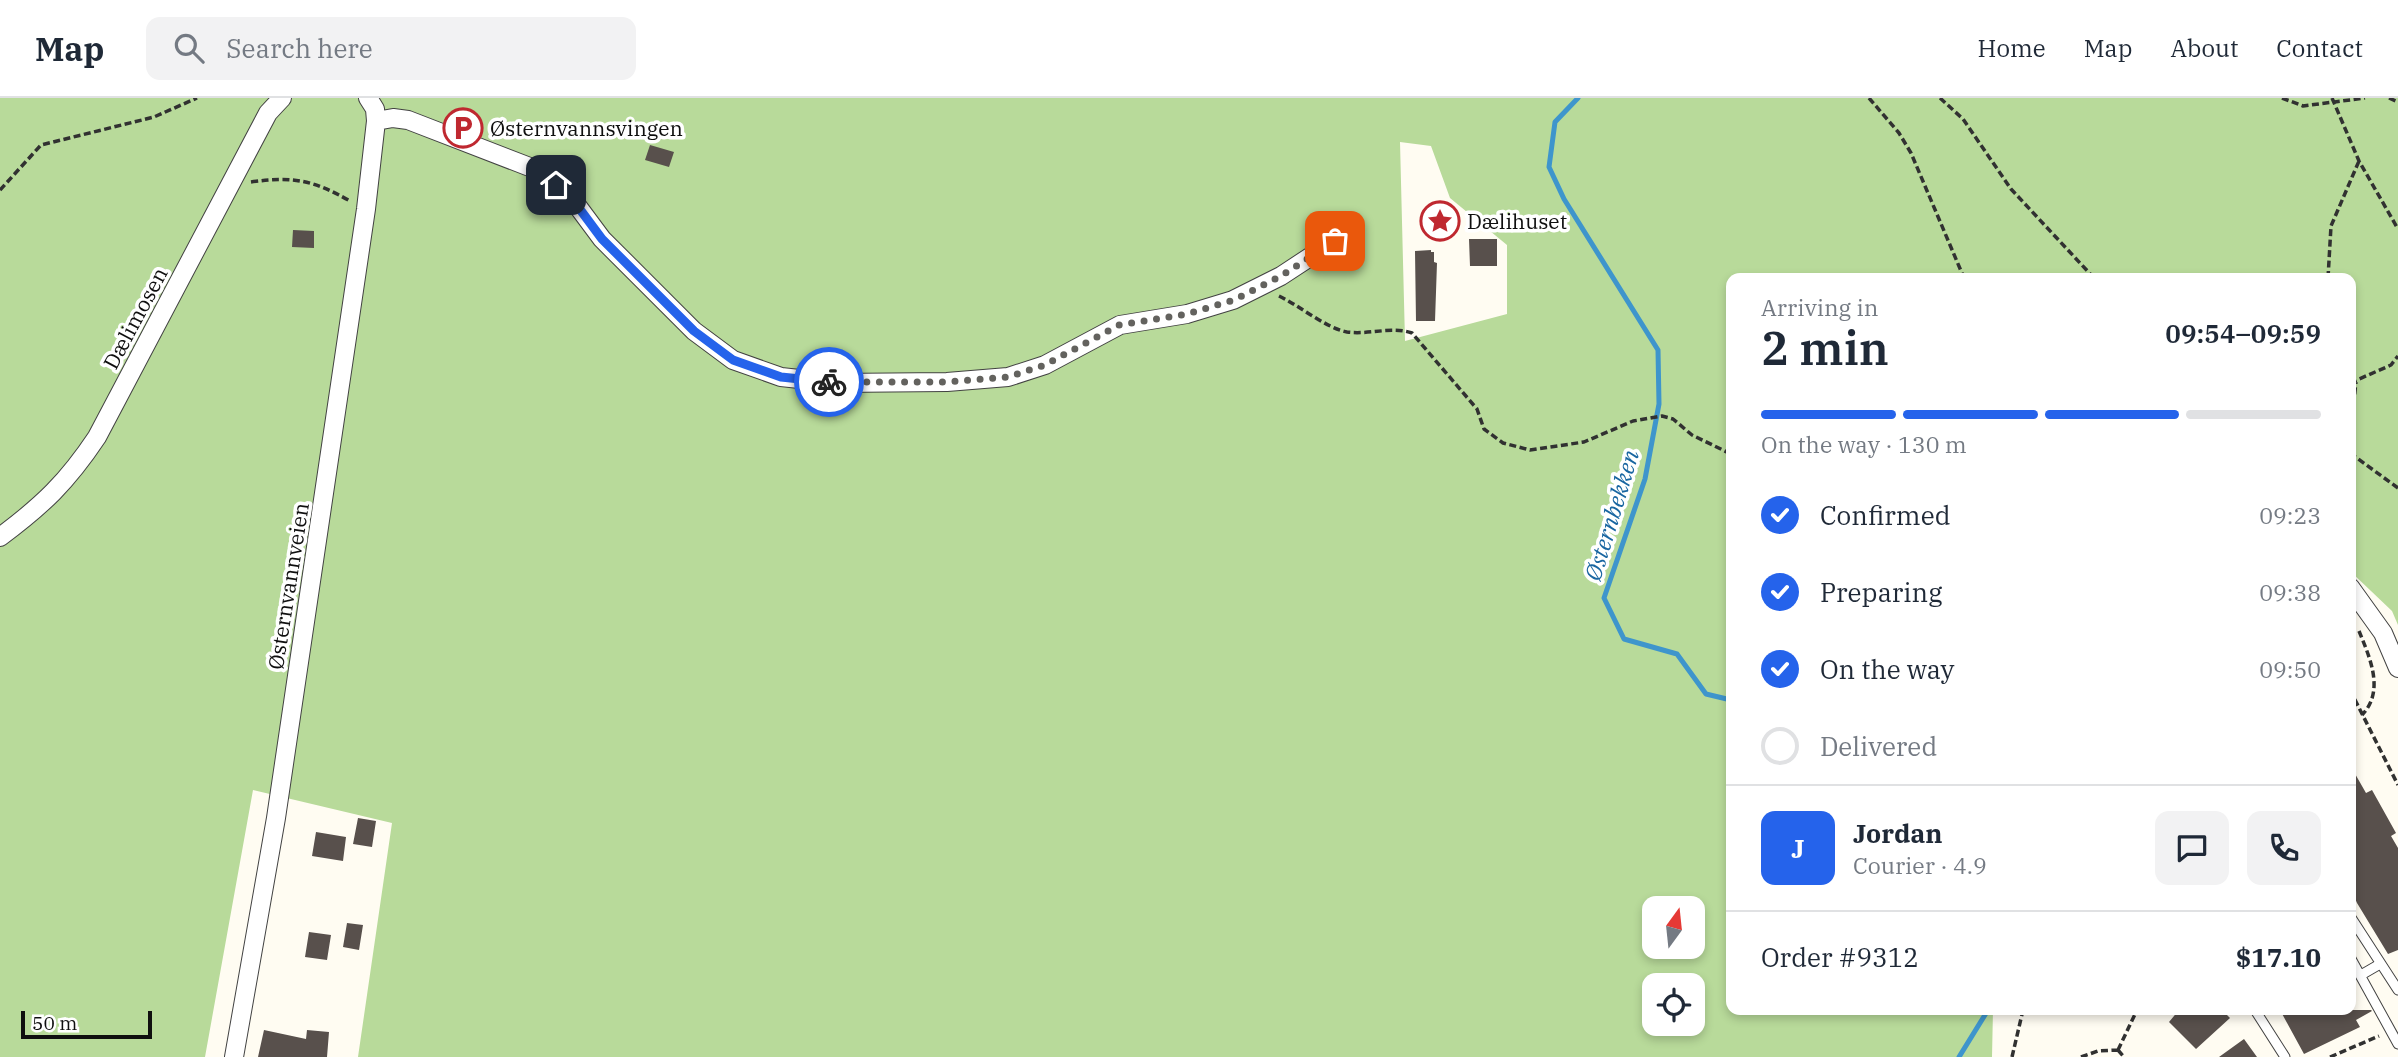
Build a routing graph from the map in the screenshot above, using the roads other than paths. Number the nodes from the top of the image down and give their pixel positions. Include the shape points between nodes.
1 (282, 98) edge
2 (374, 107) edge
3 (1348, 232) dead end
4 (0, 537) edge
5 (2356, 595) edge
6 (2398, 668) edge
7 (2356, 926) edge
8 (2380, 964) junction
9 (2356, 967) edge
10 (2361, 975) junction
11 (2398, 990) edge
12 (2258, 1015) edge
13 (2398, 1044) edge
14 (234, 1057) edge
15 (2285, 1057) edge

1 - 4 street, Dælimosen via 268,113 97,437 74,472
2 - 3 street, Østernvannveien via 540,171 573,200 602,239 694,331 733,360 781,377 850,383 1008,377 1045,365 1119,325 1234,300
2 - 14 street, Østernvannveien via 366,209 276,818
5 - 6 street via 2383,633
7 - 8 lane
8 - 10 lane
8 - 11 lane
9 - 10 lane
10 - 13 lane
12 - 15 lane

